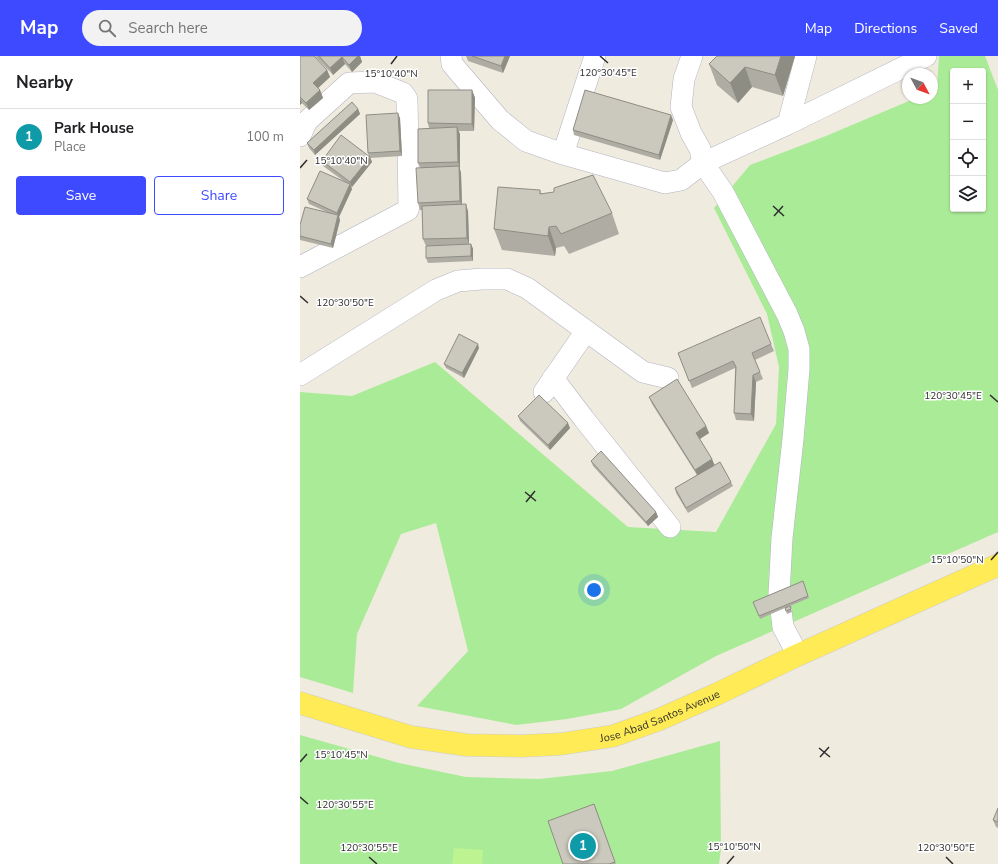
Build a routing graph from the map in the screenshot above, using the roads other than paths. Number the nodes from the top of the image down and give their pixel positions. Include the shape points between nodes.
1 (452, 56) edge
2 (595, 56) edge
3 (692, 56) edge
4 (806, 56) edge
5 (926, 56) edge
6 (788, 124) junction
7 (300, 136) edge
8 (563, 154) junction
9 (703, 163) junction
10 (300, 267) edge
11 (586, 331) junction
12 (300, 374) edge
13 (668, 378) dead end
14 (670, 527) dead end
15 (998, 565) edge
16 (798, 655) junction
17 (300, 703) edge

1 - 8 street via 452,64 500,120 526,140
2 - 8 street
3 - 9 street via 684,79 681,107 700,149
4 - 6 street
5 - 6 street
6 - 9 street
7 - 10 street via 308,120 349,83 375,82 403,93 407,99 410,207
8 - 9 street via 665,183 680,180
9 - 16 street via 723,192 760,260 787,314 798,349 799,369 782,538 780,602 783,627
11 - 12 street via 528,288 507,279 458,281 436,290
11 - 13 street via 644,372
11 - 14 street via 548,385 584,419
15 - 16 main road, Jose Abad Santos Avenue
16 - 17 main road, Jose Abad Santos Avenue via 717,694 613,736 561,744 467,745 411,737

